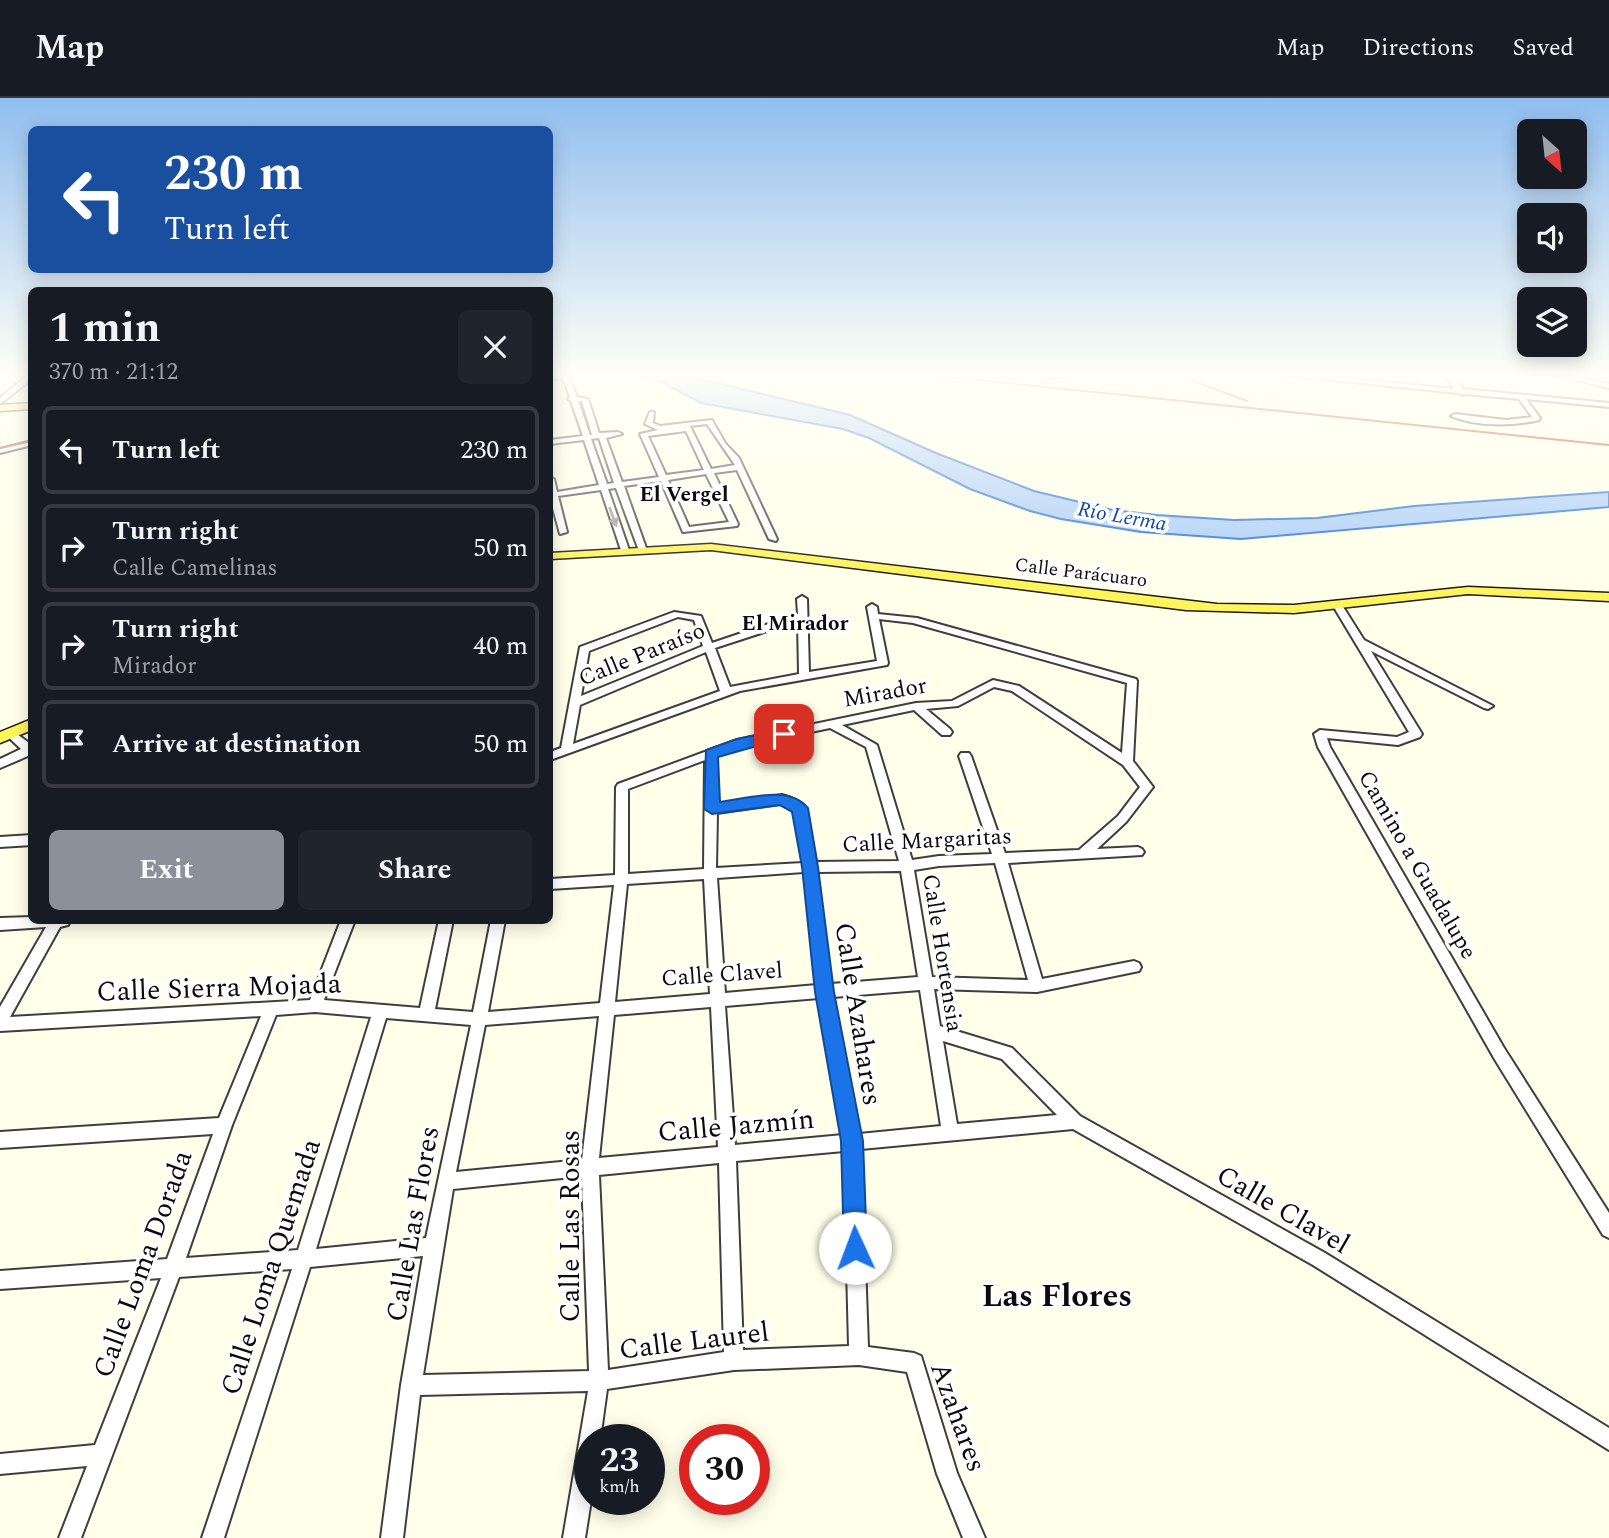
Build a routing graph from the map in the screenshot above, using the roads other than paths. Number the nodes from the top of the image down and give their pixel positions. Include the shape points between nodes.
1 (596, 441) edge
2 (597, 441) edge
3 (647, 441) edge
4 (695, 441) edge
5 (722, 441) edge
6 (28, 444) edge
7 (0, 451) edge
8 (739, 467) junction
9 (712, 473) junction
10 (665, 479) junction
11 (617, 486) junction
12 (602, 488) junction
13 (553, 495) edge
14 (553, 501) edge
15 (563, 532) dead end
16 (772, 539) dead end
17 (642, 548) junction
18 (625, 550) junction
19 (553, 556) edge
20 (1609, 597) edge
21 (802, 599) dead end
22 (1338, 604) junction
23 (802, 616) junction
24 (1360, 642) junction
25 (709, 647) junction
26 (804, 676) junction
27 (726, 692) junction
28 (576, 702) junction
29 (916, 706) junction
30 (1488, 706) dead end
31 (831, 724) junction
32 (28, 725) edge
33 (946, 732) dead end
34 (5, 735) edge
35 (28, 748) edge
36 (566, 750) junction
37 (28, 751) edge
38 (553, 754) edge
39 (711, 754) junction
40 (965, 756) dead end
41 (1128, 762) junction
42 (0, 764) edge
43 (622, 787) joint
44 (712, 809) junction
45 (28, 840) edge
46 (0, 842) edge
47 (1138, 852) dead end
48 (1082, 855) junction
49 (1000, 858) junction
50 (907, 866) junction
51 (810, 867) junction
52 (710, 874) junction
53 (621, 878) junction
54 (553, 884) edge
55 (28, 923) edge
56 (0, 924) edge
57 (55, 924) edge
58 (346, 924) edge
59 (445, 924) edge
60 (497, 924) edge
61 (1133, 967) dead end
62 (925, 983) junction
63 (1037, 986) junction
64 (825, 992) junction
65 (719, 1000) junction
66 (315, 1006) junction
67 (607, 1009) junction
68 (271, 1010) junction
69 (380, 1012) junction
70 (426, 1015) junction
71 (481, 1019) junction
72 (0, 1022) edge
73 (933, 1031) junction
74 (1074, 1121) junction
75 (224, 1125) junction
76 (950, 1132) junction
77 (0, 1140) edge
78 (852, 1141) junction
79 (727, 1152) junction
80 (590, 1167) junction
81 (446, 1181) junction
82 (1609, 1229) edge
83 (434, 1246) junction
84 (304, 1259) junction
85 (173, 1269) junction
86 (0, 1280) edge
87 (859, 1355) junction
88 (734, 1360) junction
89 (599, 1381) junction
90 (411, 1385) junction
91 (1609, 1440) edge
92 (101, 1455) junction
93 (0, 1464) edge
94 (70, 1538) edge
95 (213, 1538) edge
96 (392, 1538) edge
97 (574, 1538) edge
98 (974, 1538) edge

1 - 12 street
2 - 11 street
3 - 10 street
4 - 9 street
5 - 8 street
6 - 7 street
8 - 9 street
8 - 16 street
9 - 10 street
9 - 10 street via 734,524 686,530
10 - 11 street
11 - 12 street
11 - 17 street
12 - 13 street
12 -> 18 street
14 - 15 street
17 - 18 main road, Calle Parácuaro
17 - 22 main road, Calle Parácuaro via 766,552 1186,606 1280,610
18 - 19 main road, Calle Parácuaro
20 - 22 main road, Calle Parácuaro via 1450,591
21 - 23 street
22 - 24 street, Camino a Guadalupe
23 - 25 street, Calle Paraíso
23 - 26 street
24 - 30 street
24 - 82 street, Camino a Guadalupe via 1416,734 1398,741 1320,734 1324,747 1500,1053
25 - 27 street
25 - 28 street, Calle Paraíso
25 - 28 street via 698,618 677,614 584,649
26 - 27 street
26 - 41 street via 883,663 873,611 914,620 1132,681
27 - 36 street
28 - 36 street
29 - 31 street, Mirador
29 - 33 street
29 - 41 street, Mirador via 954,704 993,683 1015,688
31 - 39 street, Mirador
31 - 50 street, Calle Hortensia via 871,745
32 - 34 main road
34 - 35 street
36 - 38 street
37 - 42 street
39 - 43 street, Mirador
39 - 44 street
40 - 49 street
41 - 48 street via 1147,787 1122,819
43 - 53 street, Calle Las Rosas
44 - 51 street, Calle Azahares via 782,799 800,808
44 - 52 street
45 - 46 street
47 - 48 street, Calle Margaritas
48 - 49 street, Calle Margaritas
49 - 50 street, Calle Margaritas
49 - 63 street
50 - 51 street, Calle Margaritas
50 - 62 street, Calle Hortensia
51 - 52 street, Calle Margaritas
51 - 64 street, Calle Azahares
52 - 53 street, Calle Margaritas
52 - 65 street
53 - 54 street, Calle Margaritas
53 - 67 street, Calle Las Rosas
55 - 56 street
57 - 72 street
58 - 66 street
59 - 70 street
60 - 71 street, Calle Las Flores
61 - 63 street, Calle Clavel
62 - 63 street, Calle Clavel
62 - 64 street, Calle Clavel
62 - 73 street, Calle Hortensia
64 - 65 street, Calle Clavel
64 - 78 street, Calle Azahares
65 - 67 street, Calle Clavel
65 - 79 street
66 - 68 street, Calle Sierra Mojada
66 - 69 street, Calle Sierra Mojada
67 - 71 street, Calle Clavel
67 - 80 street, Calle Las Rosas
68 - 72 street, Calle Sierra Mojada
68 - 75 street, Calle Loma Dorada
69 - 70 street, Calle Sierra Mojada
69 - 84 street, Calle Loma Quemada
70 - 71 street, Calle Sierra Mojada
71 - 81 street, Calle Las Flores
73 - 74 street, Calle Clavel via 1007,1053
73 - 76 street, Calle Hortensia
74 - 76 street, Calle Jazmín
74 - 91 street, Calle Clavel via 1319,1259
75 - 77 street
75 - 85 street, Calle Loma Dorada
76 - 78 street, Calle Jazmín
78 - 79 street, Calle Jazmín
78 - 87 street, Calle Azahares
79 - 80 street, Calle Jazmín
79 - 88 street
80 - 81 street, Calle Jazmín
80 - 89 street, Calle Las Rosas
81 - 83 street, Calle Las Flores
83 - 84 street
83 - 90 street, Calle Las Flores
84 - 85 street
84 - 95 street, Calle Loma Quemada
85 - 86 street
85 - 92 street, Calle Loma Dorada
87 - 88 street, Calle Laurel
87 - 98 street, Azahares via 914,1363 947,1474
88 - 89 street, Calle Laurel
89 - 90 street, Calle Laurel
89 - 97 street, Calle Las Rosas
90 - 96 street, Calle Las Flores
92 - 93 street
92 - 94 street, Calle Loma Dorada

